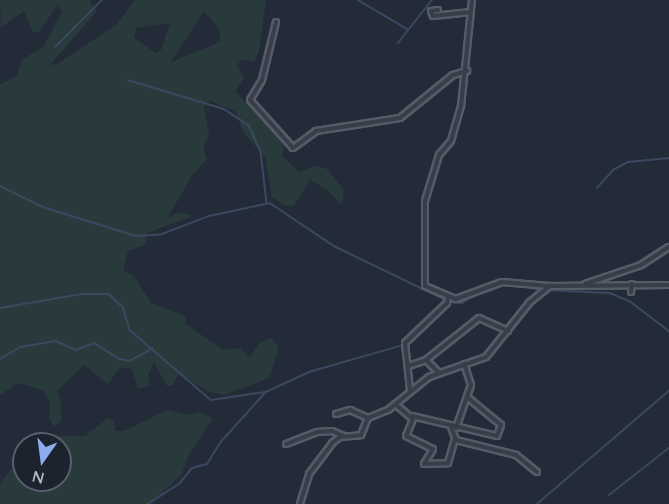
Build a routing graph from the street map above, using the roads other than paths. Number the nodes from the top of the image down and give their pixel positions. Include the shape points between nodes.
1 (472, 0) edge
2 (438, 10) dead end
3 (471, 12) junction
4 (276, 22) dead end
5 (467, 71) junction
6 (669, 247) edge
7 (632, 284) junction
8 (584, 285) junction
9 (669, 285) edge
10 (550, 286) junction
11 (631, 292) dead end
12 (448, 297) junction
13 (508, 331) junction
14 (426, 360) junction
15 (464, 364) junction
16 (408, 366) junction
17 (438, 373) junction
18 (410, 391) junction
19 (467, 397) junction
20 (395, 404) junction
21 (336, 414) dead end
22 (412, 416) junction
23 (368, 418) junction
24 (454, 427) junction
25 (345, 436) junction
26 (454, 438) junction
27 (286, 444) dead end
28 (537, 472) dead end
29 (300, 504) edge

1 - 3 street
2 - 3 street via 431,11 433,16
3 - 5 street
4 - 5 street via 262,80 250,100 297,149 316,131 400,118 453,75
5 - 12 street via 451,141 439,155 424,201 425,286
6 - 8 street via 641,265
7 - 8 street
7 - 9 street
7 - 11 street
8 - 10 street
10 - 12 street via 509,281 464,297
10 - 13 street via 530,302
12 - 16 street via 447,303 405,343
13 - 14 street via 479,318
13 - 15 street via 486,357
14 - 16 street
14 - 17 street
15 - 17 street
15 - 19 street via 471,385
16 - 18 street
17 - 18 street
18 - 20 street
19 - 24 street
19 - 24 street via 501,425 502,431 494,438
20 - 22 street
20 - 23 street
21 - 23 street via 350,410
22 - 24 street
22 - 26 street via 406,436 433,449 424,464 448,463
23 - 25 street via 361,435
24 - 26 street
25 - 27 street via 332,431 317,432
25 - 29 street via 318,458
26 - 28 street via 516,455

